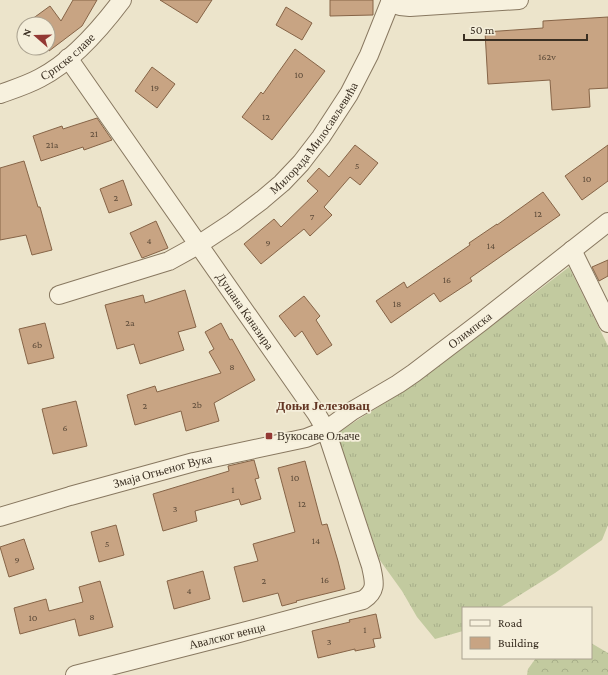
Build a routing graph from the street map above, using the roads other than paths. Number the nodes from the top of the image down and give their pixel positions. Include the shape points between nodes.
1 (122, 0) edge
2 (519, 0) edge
3 (390, 2) edge
4 (68, 58) junction
5 (0, 94) edge
6 (608, 222) edge
7 (198, 245) junction
8 (572, 250) junction
9 (59, 295) dead end
10 (608, 323) edge
11 (326, 430) junction
12 (0, 517) edge
13 (374, 588) joint
14 (75, 675) edge

1 - 4 street, Српске славе
2 - 3 street via 410,7
3 - 7 street, Милорада Милосављевића via 369,55 349,94 321,137 282,183
4 - 5 street, Српске славе via 41,78
4 - 7 street, Душана Каназира
6 - 8 street, Олимпска
7 - 9 street, Милорада Милосављевића via 169,261
7 - 11 street, Душана Каназира
8 - 10 street
8 - 11 street, Олимпска via 414,373
11 - 12 street, Змаја Огњеног Вука via 306,438 194,462
11 - 13 street, Душана Каназира via 371,566
13 - 14 street, Авалског венца via 363,600

